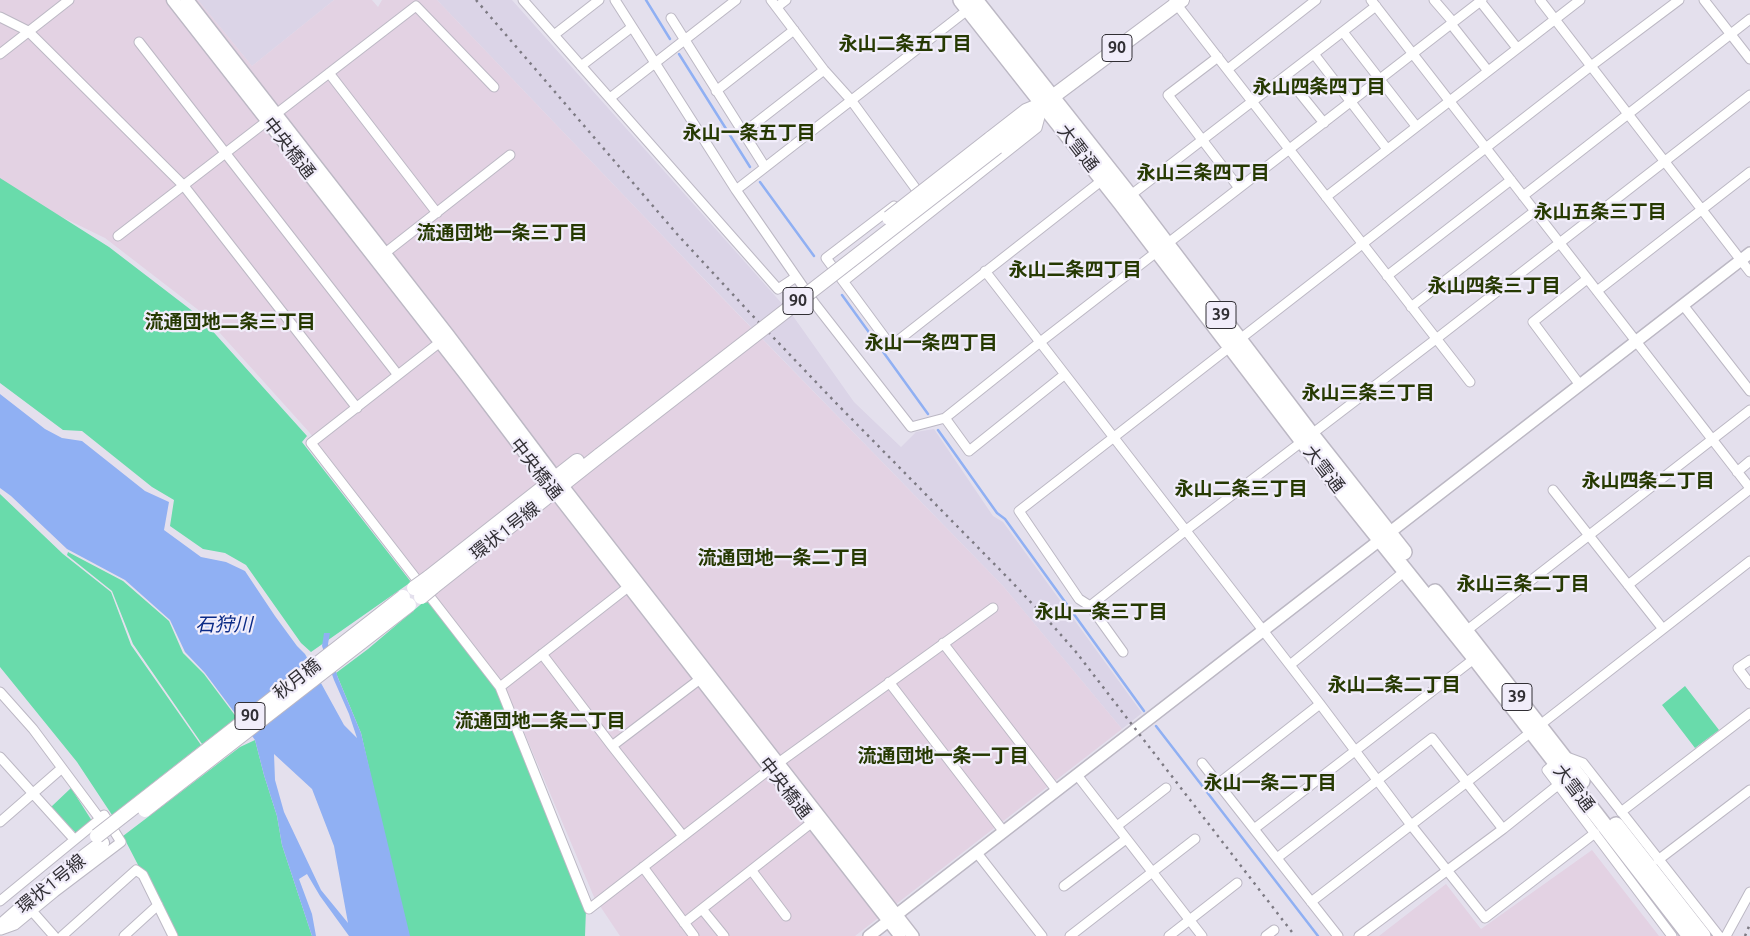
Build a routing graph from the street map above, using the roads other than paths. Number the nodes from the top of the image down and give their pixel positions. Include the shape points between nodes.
1 (69, 0) edge
2 (174, 0) edge
3 (187, 0) edge
4 (599, 0) edge
5 (615, 0) edge
6 (736, 0) edge
7 (786, 0) edge
8 (1316, 0) edge
9 (1434, 0) edge
10 (1540, 0) edge
11 (1580, 0) edge
12 (1679, 0) edge
13 (1704, 0) edge
14 (526, 1) edge
15 (1178, 1) edge
16 (1481, 1) edge
17 (972, 2) edge
18 (1373, 3) edge
19 (774, 4) edge
20 (0, 16) edge
21 (672, 18) dead end
22 (1750, 19) edge
23 (1555, 20) junction
24 (1452, 23) junction
25 (632, 27) junction
26 (794, 30) junction
27 (28, 31) junction
28 (1343, 32) junction
29 (1731, 34) junction
30 (554, 35) junction
31 (684, 39) junction
32 (139, 42) dead end
33 (1517, 48) junction
34 (0, 54) edge
35 (1314, 54) junction
36 (1412, 54) junction
37 (1218, 57) junction
38 (1750, 59) edge
39 (654, 63) junction
40 (582, 66) junction
41 (1591, 66) junction
42 (1228, 69) junction
43 (824, 70) junction
44 (1488, 71) junction
45 (329, 73) junction
46 (1286, 76) junction
47 (1380, 79) junction
48 (494, 87) dead end
49 (716, 91) junction
50 (1750, 95) edge
51 (610, 98) junction
52 (851, 100) junction
53 (1048, 100) junction
54 (1449, 101) junction
55 (1253, 102) junction
56 (1351, 102) junction
57 (1628, 114) junction
58 (272, 118) junction
59 (1324, 123) junction
60 (1416, 126) junction
61 (743, 133) junction
62 (1202, 140) junction
63 (1289, 149) junction
64 (1388, 149) junction
65 (1486, 149) junction
66 (225, 153) junction
67 (510, 155) dead end
68 (1664, 162) junction
69 (765, 167) junction
70 (1750, 172) edge
71 (1107, 176) junction
72 (1511, 180) junction
73 (184, 186) junction
74 (1239, 188) junction
75 (916, 189) junction
76 (736, 190) junction
77 (1523, 196) junction
78 (1326, 197) junction
79 (1126, 200) junction
80 (1701, 210) junction
81 (1535, 211) junction
82 (437, 213) junction
83 (118, 236) dead end
84 (1560, 243) junction
85 (1363, 244) junction
86 (1162, 248) junction
87 (1745, 256) edge
88 (380, 257) junction
89 (985, 272) junction
90 (1750, 272) edge
91 (796, 276) junction
92 (1387, 276) junction
93 (1587, 279) junction
94 (844, 281) junction
95 (1597, 291) junction
96 (1683, 305) junction
97 (1411, 307) junction
98 (444, 339) junction
99 (1436, 339) junction
100 (1636, 341) junction
101 (1039, 342) junction
102 (1235, 343) junction
103 (398, 374) junction
104 (1064, 375) junction
105 (1470, 382) dead end
106 (1580, 385) junction
107 (1750, 391) edge
108 (357, 408) junction
109 (1750, 410) edge
110 (945, 418) junction
111 (1112, 438) junction
112 (1307, 438) junction
113 (1712, 439) junction
114 (1750, 461) edge
115 (1737, 472) junction
116 (555, 484) junction
117 (1750, 489) edge
118 (1553, 490) dead end
119 (1185, 531) junction
120 (1589, 534) junction
121 (1385, 536) junction
122 (1750, 561) edge
123 (1406, 571) junction
124 (632, 584) junction
125 (1628, 585) junction
126 (412, 597) joint
127 (1090, 606) junction
128 (993, 608) dead end
129 (1663, 629) junction
130 (1466, 630) junction
131 (1264, 631) junction
132 (943, 643) junction
133 (1122, 652) dead end
134 (542, 654) junction
135 (1479, 655) junction
136 (1750, 660) edge
137 (1290, 664) junction
138 (704, 675) junction
139 (889, 682) junction
140 (1750, 684) edge
141 (500, 687) junction
142 (0, 692) edge
143 (1320, 704) junction
144 (1750, 713) edge
145 (1535, 728) junction
146 (612, 746) junction
147 (1356, 751) junction
148 (0, 757) edge
149 (1560, 760) junction
150 (1202, 763) dead end
151 (775, 766) junction
152 (62, 768) junction
153 (1077, 775) junction
154 (1378, 781) junction
155 (1467, 782) junction
156 (1218, 783) junction
157 (1558, 785) junction
158 (1166, 788) dead end
159 (1750, 790) edge
160 (1057, 791) junction
161 (32, 794) junction
162 (1621, 812) junction
163 (816, 819) junction
164 (100, 820) junction
165 (0, 822) edge
166 (1411, 824) junction
167 (1117, 826) junction
168 (1503, 828) junction
169 (1254, 830) junction
170 (1004, 832) junction
171 (1595, 833) junction
172 (683, 836) junction
173 (99, 839) junction
174 (1126, 839) junction
175 (1195, 839) dead end
176 (74, 840) junction
177 (977, 853) junction
178 (1277, 858) junction
179 (1646, 863) junction
180 (643, 868) junction
181 (1448, 870) junction
182 (752, 871) junction
183 (1153, 873) junction
184 (1237, 883) dead end
185 (1064, 886) dead end
186 (1750, 892) edge
187 (0, 901) edge
188 (1311, 902) junction
189 (158, 905) junction
190 (702, 909) junction
191 (32, 911) junction
192 (0, 914) edge
193 (786, 916) dead end
194 (893, 918) junction
195 (1190, 920) junction
196 (684, 923) junction
197 (0, 928) edge
198 (1274, 930) dead end
199 (54, 936) edge
200 (62, 936) edge
201 (124, 936) edge
202 (173, 936) edge
203 (694, 936) edge
204 (724, 936) edge
205 (869, 936) edge
206 (900, 936) edge
207 (913, 936) edge
208 (1042, 936) edge
209 (1070, 936) edge
210 (1169, 936) edge
211 (1202, 936) edge
212 (1266, 936) edge
213 (1338, 936) edge
214 (1359, 936) edge
215 (1672, 936) edge
216 (1690, 936) edge
217 (1703, 936) edge
218 (1719, 936) edge
219 (1726, 936) edge

1 - 27 street
2 - 58 main road, 中央橋通
3 - 58 main road, 中央橋通
4 - 30 street
5 - 25 street
6 - 31 street
7 - 19 street
8 - 42 street
9 - 24 street
10 - 23 street
11 - 23 street
12 - 41 street
13 - 29 street
14 - 30 street
15 - 37 street
15 - 53 main road, 90
16 - 24 street
16 - 33 street
17 - 52 street
17 - 53 highway, 大雪通 / 39
18 - 28 street
18 - 36 street
19 - 26 street
20 - 27 street
21 - 31 street
22 - 29 street
23 - 33 street
23 - 41 street
24 - 36 street
24 - 44 street
25 - 39 street
25 - 40 street
26 - 43 street
26 - 49 street
27 - 34 street
27 - 73 street
28 - 35 street
28 - 47 street
29 - 38 street
29 - 57 street
30 - 40 street
31 - 39 street
31 - 49 street
32 - 66 street
33 - 44 street
35 - 46 street
35 - 56 street
36 - 47 street
36 - 54 street
37 - 42 street
37 - 62 street via 1168,95
39 - 51 street
39 - 76 street
40 - 51 street
41 - 57 street
41 - 65 street
42 - 55 street
43 - 52 street
43 - 61 street
44 - 54 street
45 - 48 street via 416,6
45 - 58 street
45 - 82 street
46 - 55 street
46 - 59 street
47 - 56 street
47 - 60 street
49 - 61 street
50 - 68 street
51 - 91 street via 778,289
52 - 69 street
52 - 75 street
53 - 71 highway, 大雪通 / 39
53 - 75 street via 1020,109
53 - 94 street via 1037,128
53 - 116 main road, 環状1号線 / 90, bridge via 1032,120 994,143
54 - 60 street
54 - 65 street
55 - 62 street
55 - 63 street
56 - 59 street
56 - 64 street
57 - 68 street
57 - 77 street
58 - 66 street
58 - 88 main road, 中央橋通
59 - 63 street
60 - 64 street
61 - 69 street
62 - 74 street
62 - 79 street
63 - 74 street
63 - 78 street
64 - 78 street
65 - 72 street
65 - 85 street
66 - 73 street
66 - 103 street
67 - 82 street
68 - 80 street
68 - 84 street
69 - 76 street
70 - 80 street
71 - 79 highway, 大雪通 / 39
71 - 89 street
72 - 77 street
72 - 92 street
73 - 83 street
73 - 108 street
74 - 86 street
75 - 94 street via 826,258
76 - 91 street
77 - 81 street
78 - 85 street
79 - 86 highway, 大雪通 / 39
80 - 87 street
80 - 95 street
81 - 84 street
81 - 97 street
82 - 88 street
84 - 93 street
84 - 99 street
85 - 92 street
85 - 102 street
86 - 101 street
86 - 102 highway, 大雪通 / 39
87 - 90 street
87 - 96 street
88 - 98 main road, 中央橋通
89 - 94 street via 891,346
89 - 101 street
91 - 110 street via 911,427
92 - 97 street
93 - 95 street
93 - 106 street via 1533,322
95 - 100 street
96 - 100 street
96 - 107 street
97 - 99 street
98 - 103 street
98 - 116 main road, 中央橋通
99 - 105 street
99 - 112 street
100 - 106 street
100 - 113 street
101 - 104 street
101 - 110 street
102 - 111 street
102 - 112 highway, 大雪通 / 39
103 - 108 street
104 - 110 street via 969,451
104 - 111 street
106 - 121 street
108 - 141 street via 311,443
109 - 113 street
111 - 119 street
111 - 127 street via 1019,511 1079,599
112 - 119 street
112 - 121 highway, 大雪通 / 39
113 - 115 street
113 - 120 street
114 - 115 street
115 - 117 street
116 - 124 street, 中央橋通
116 - 126 main road, 環状1号線 / 90, bridge
117 - 125 street
118 - 120 street
119 - 127 street
119 - 131 street
120 - 125 street
120 - 130 street
121 - 123 highway, 大雪通 / 39
121 - 130 highway, 大雪通 / 39
121 - 131 street
122 - 129 street
123 - 135 highway, 大雪通 / 39
123 - 137 street
124 - 134 street
124 - 138 street, 中央橋通
125 - 129 street
126 - 173 main road, 秋月橋 / 90, bridge
127 - 133 street
128 - 132 street
129 - 145 street
130 - 135 highway, 大雪通 / 39
131 - 137 street
131 - 153 street
132 - 139 street
132 - 160 street
134 - 141 street
134 - 146 street
135 - 145 highway, 大雪通 / 39
135 - 147 street
136 - 140 street via 1738,668
137 - 143 street
138 - 146 street
138 - 151 street, 中央橋通
139 - 151 street
139 - 170 street
141 - 180 street via 589,908
142 - 152 street
143 - 147 street
143 - 156 street
144 - 162 street
145 - 149 highway, 大雪通 / 39
145 - 155 street
146 - 172 street
147 - 154 street
147 - 169 street
148 - 161 street
149 - 157 street via 1547,770
149 - 162 street via 1583,763
149 - 179 highway, 大雪通 / 39
150 - 156 street
151 - 163 street, 中央橋通
151 - 172 street
152 - 161 street
152 - 164 street
153 - 160 street
153 - 167 street
154 - 155 street via 1432,738
154 - 166 street
154 - 178 street
155 - 166 street
155 - 168 street
156 - 169 street
157 - 168 street
157 - 171 street
158 - 167 street
159 - 179 street
160 - 170 street
161 - 165 street
161 - 176 street
162 - 179 street
163 - 182 street
163 - 194 street, 中央橋通
164 - 176 street
164 - 191 street via 104,815 121,842
166 - 181 street
166 - 188 street
167 - 174 street
168 - 181 street
169 - 178 street
170 - 177 street
171 - 181 street via 1486,918
171 - 215 street
172 - 180 street
173 - 192 main road, 環状1号線 / 90 via 38,880
173 - 197 main road, 環状1号線 / 90
174 - 183 street
174 - 185 street
175 - 183 street
176 - 187 street
177 - 194 street
177 - 208 street
178 - 188 street
179 - 216 highway, 大雪通 / 39
179 - 217 highway, 大雪通 / 39
179 - 218 street
180 - 196 street
181 - 214 street
182 - 190 street
182 - 193 street
183 - 195 street
183 - 209 street
184 - 195 street
186 - 219 street
188 - 213 street
189 - 200 street via 143,875 136,870
189 - 201 street
189 - 202 street
190 - 196 street
190 - 204 street
191 - 197 street via 15,925
191 - 199 street
194 - 205 street
194 - 206 street, 中央橋通
194 - 207 street, 中央橋通
195 - 210 street
195 - 211 street
196 - 203 street
198 - 212 street

